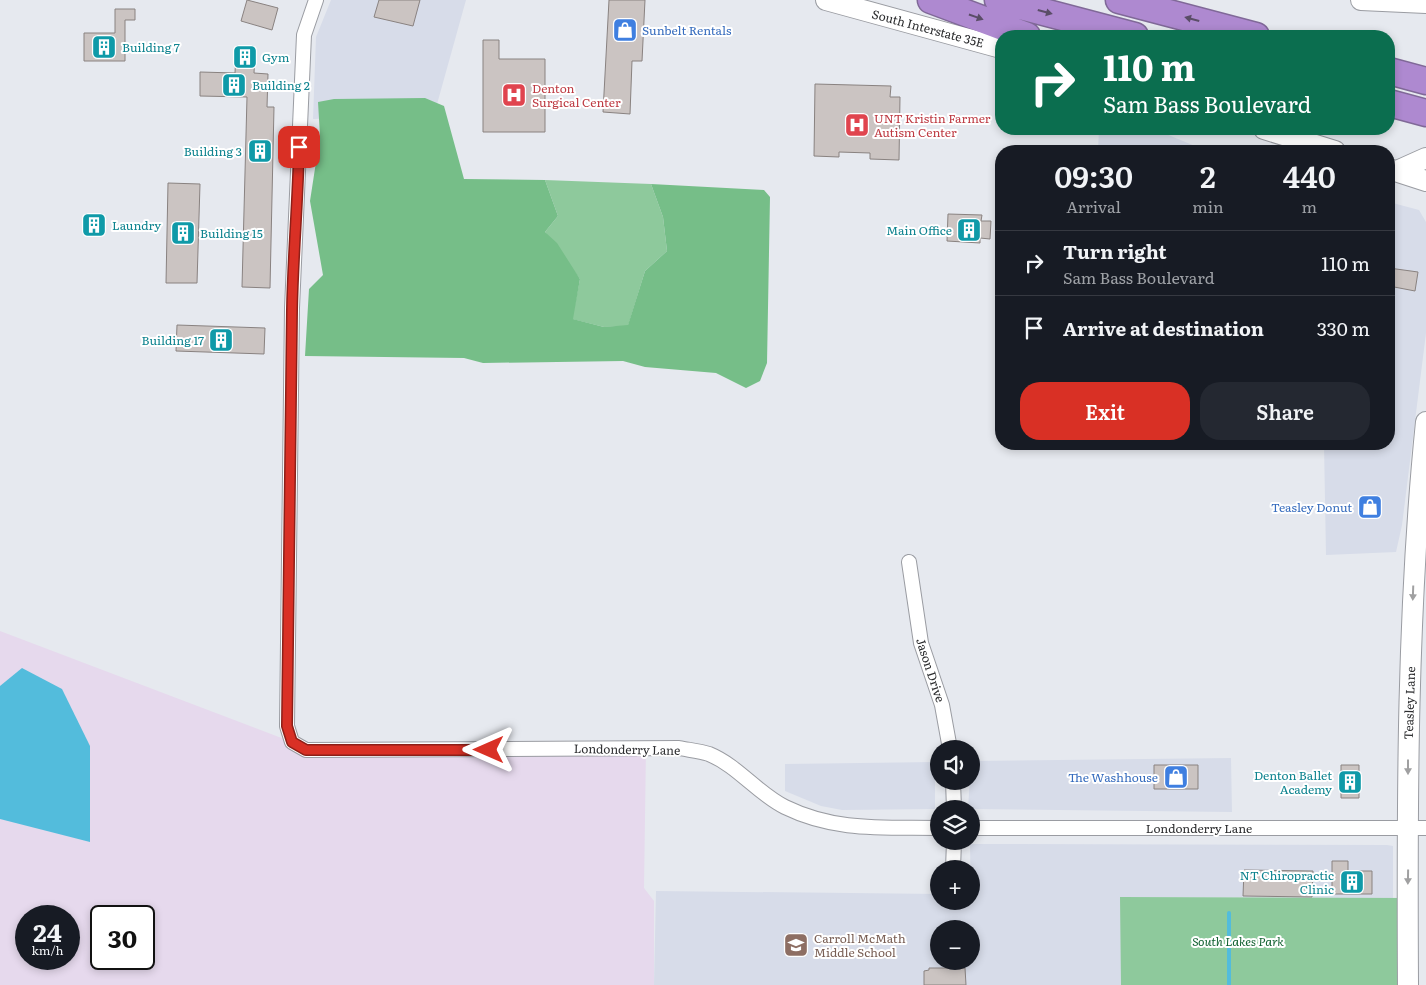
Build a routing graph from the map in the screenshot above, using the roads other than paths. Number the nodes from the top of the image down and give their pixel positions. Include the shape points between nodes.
1 (316, 0) edge
2 (826, 0) edge
3 (931, 0) edge
4 (998, 0) edge
5 (1119, 0) edge
6 (1361, 0) edge
7 (1426, 3) edge
8 (1011, 30) edge
9 (1112, 30) edge
10 (1233, 30) edge
11 (995, 46) edge
12 (1283, 135) edge
13 (1316, 145) edge
14 (1426, 158) edge
15 (1395, 169) edge
16 (1395, 171) edge
17 (1426, 181) edge
18 (1426, 422) edge
19 (1420, 544) edge
20 (909, 562) dead end
21 (948, 740) edge
22 (930, 828) edge
23 (980, 828) edge
24 (1417, 828) edge
25 (1408, 985) edge

1 - 22 street, Londonderry Lane via 304,35 292,308 287,726 292,742 306,750 679,748 709,754 736,770 782,806 812,819 841,826
2 - 11 main road, South Interstate 35E
3 -> 8 highway
4 -> 9 highway
10 -> 5 highway
6 - 7 main road
12 - 13 main road
14 - 15 main road
16 - 17 main road
18 - 19 main road, Teasley Lane
19 -> 24 main road, Teasley Lane via 1408,740
20 - 21 street, Jason Drive via 921,643 942,705
23 - 24 street, Londonderry Lane
24 -> 25 main road, Teasley Lane

